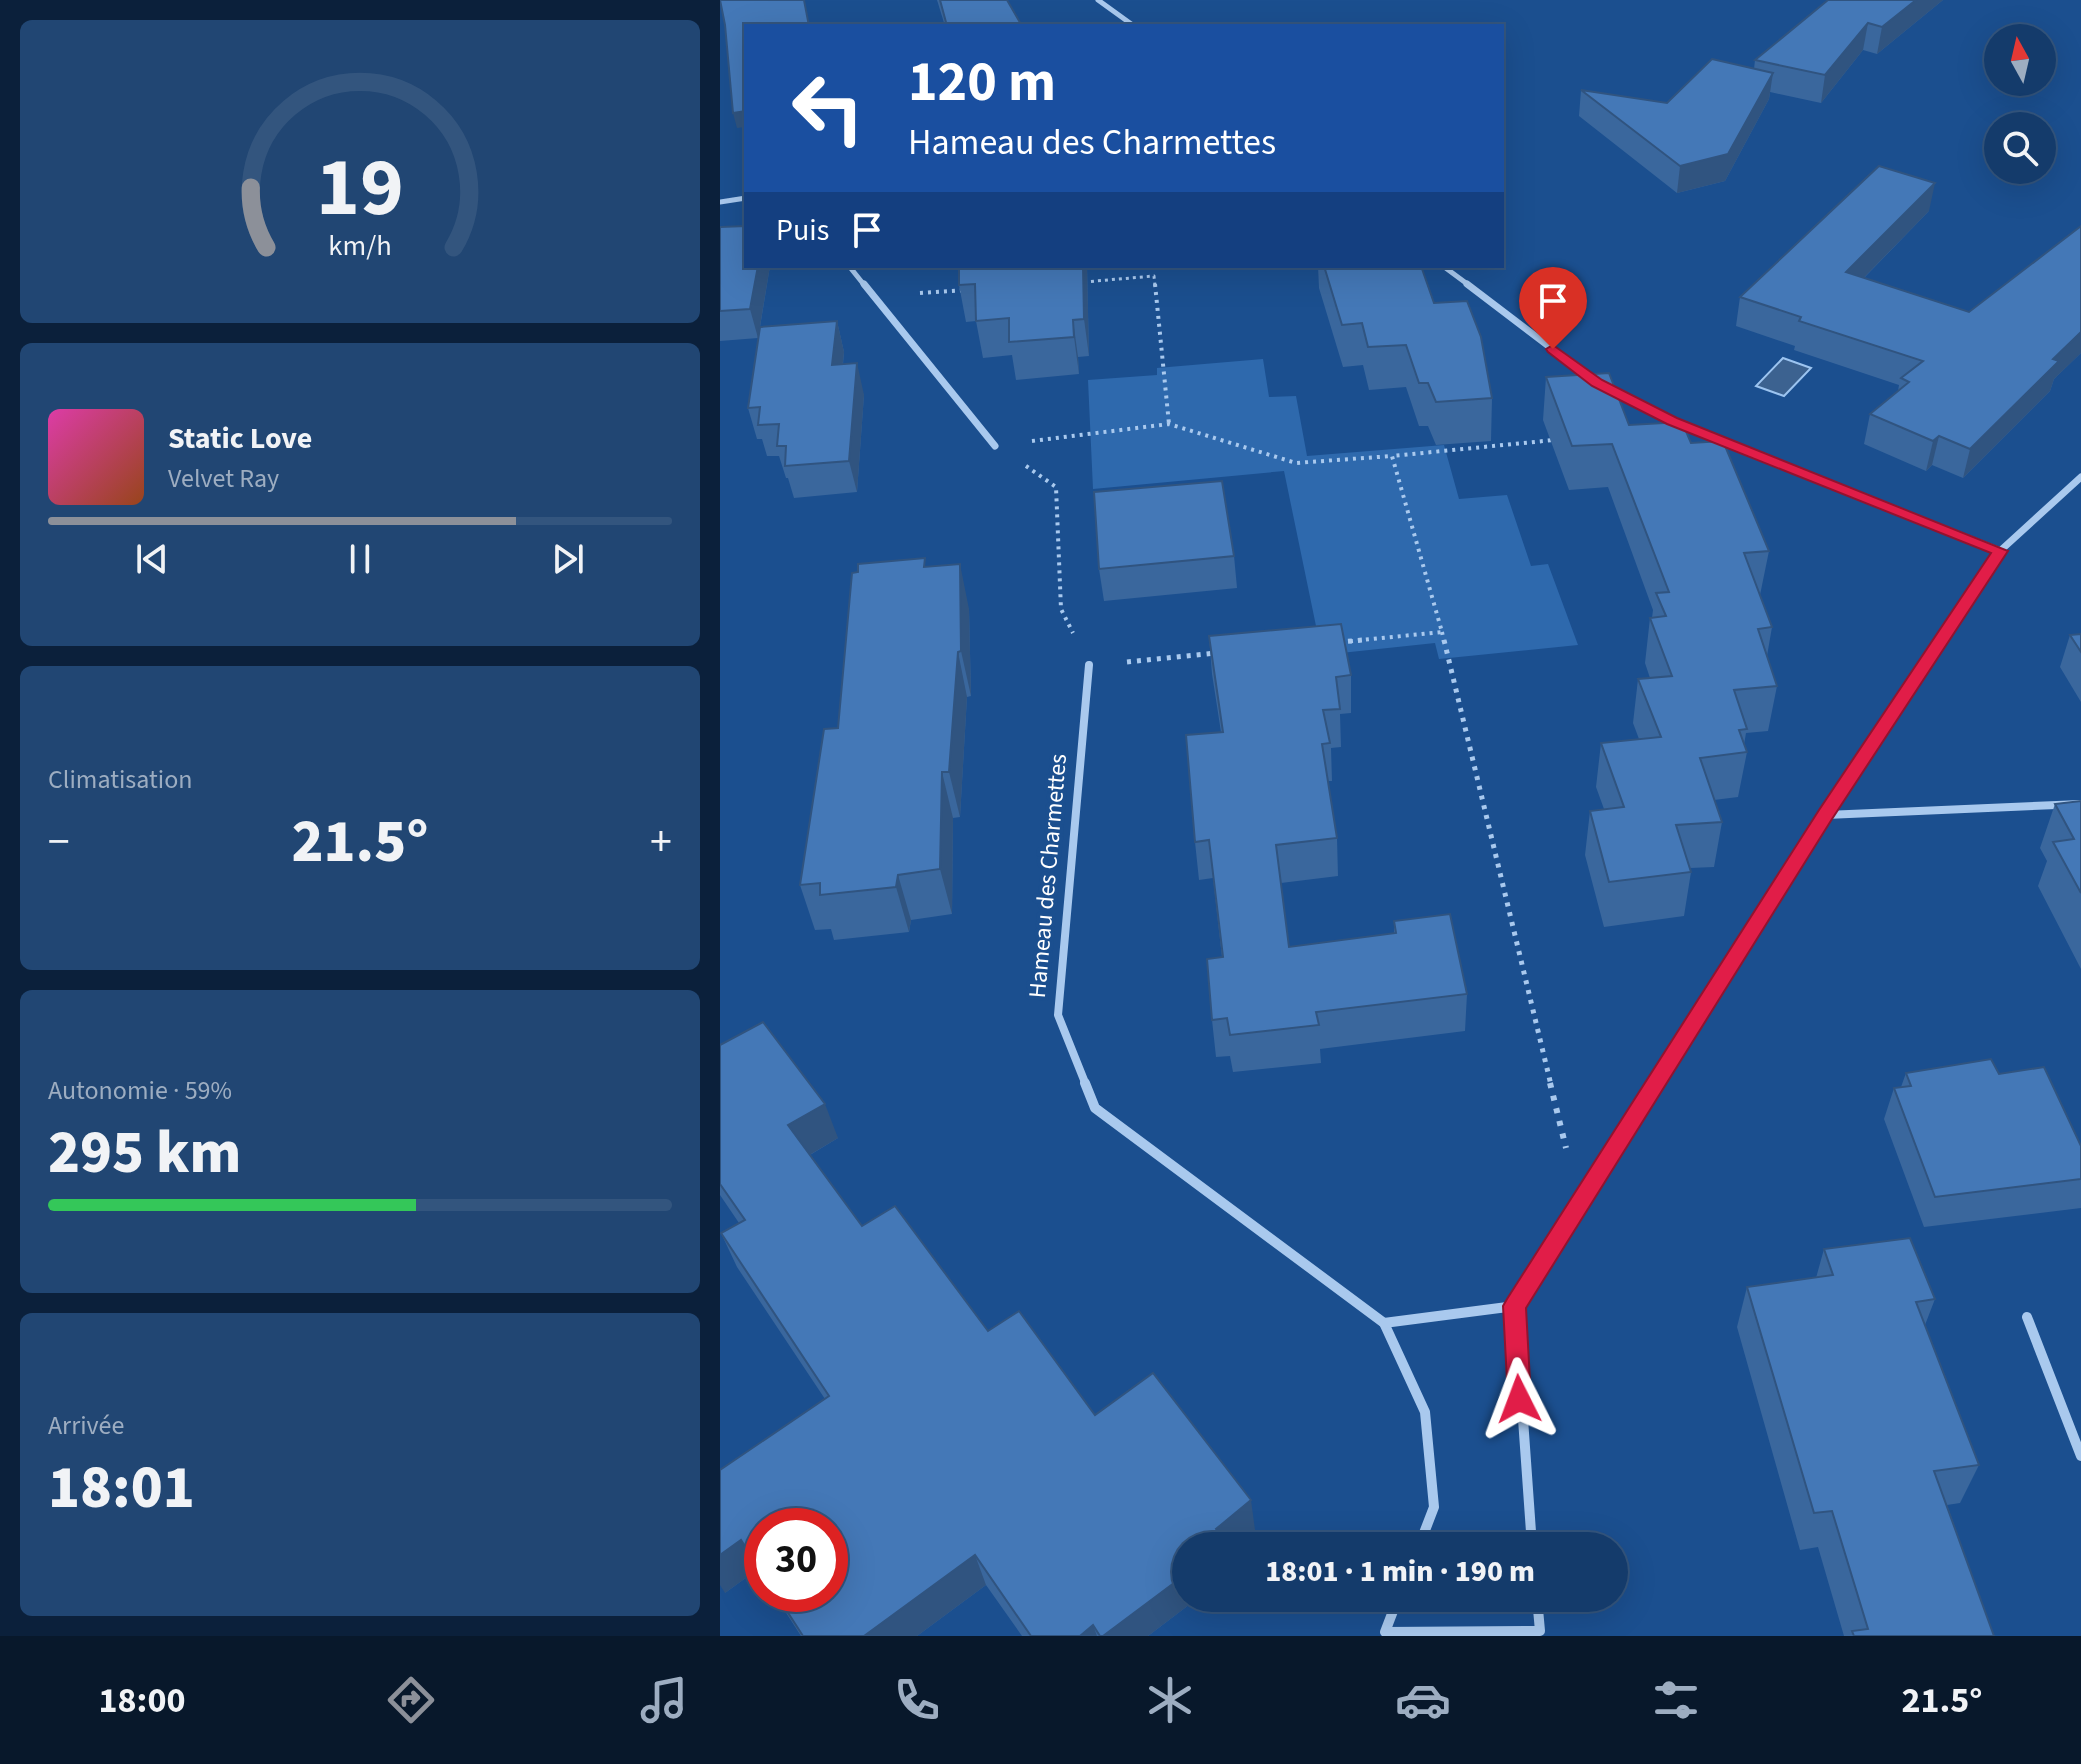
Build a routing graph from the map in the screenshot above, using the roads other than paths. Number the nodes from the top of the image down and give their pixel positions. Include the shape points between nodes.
1 (1098, 0) edge
2 (1131, 24) edge
3 (744, 198) edge
4 (720, 202) edge
5 (851, 268) edge
6 (1446, 268) edge
7 (995, 446) road end
8 (2081, 477) edge
9 (2000, 551) junction
10 (1089, 665) road end
11 (2081, 804) edge
12 (1826, 815) junction
13 (1515, 1306) junction
14 (2027, 1317) dead end
15 (1384, 1323) junction
16 (2081, 1456) edge
17 (1424, 1532) edge
18 (1531, 1532) edge
19 (1393, 1612) edge
20 (1539, 1612) edge
21 (1384, 1634) edge
22 (1542, 1634) edge

1 - 2 street
3 - 4 street
5 - 7 street
6 - 9 street via 1597,383 1672,421
8 - 9 street
9 - 12 street
10 - 15 street, Hameau des Charmettes via 1058,1015 1095,1108
11 - 12 street
12 - 13 street
13 - 15 street
13 - 18 street
14 - 16 street
15 - 17 street, Hameau des Charmettes via 1425,1412 1434,1507
19 - 21 street
20 - 22 street
21 - 22 street

